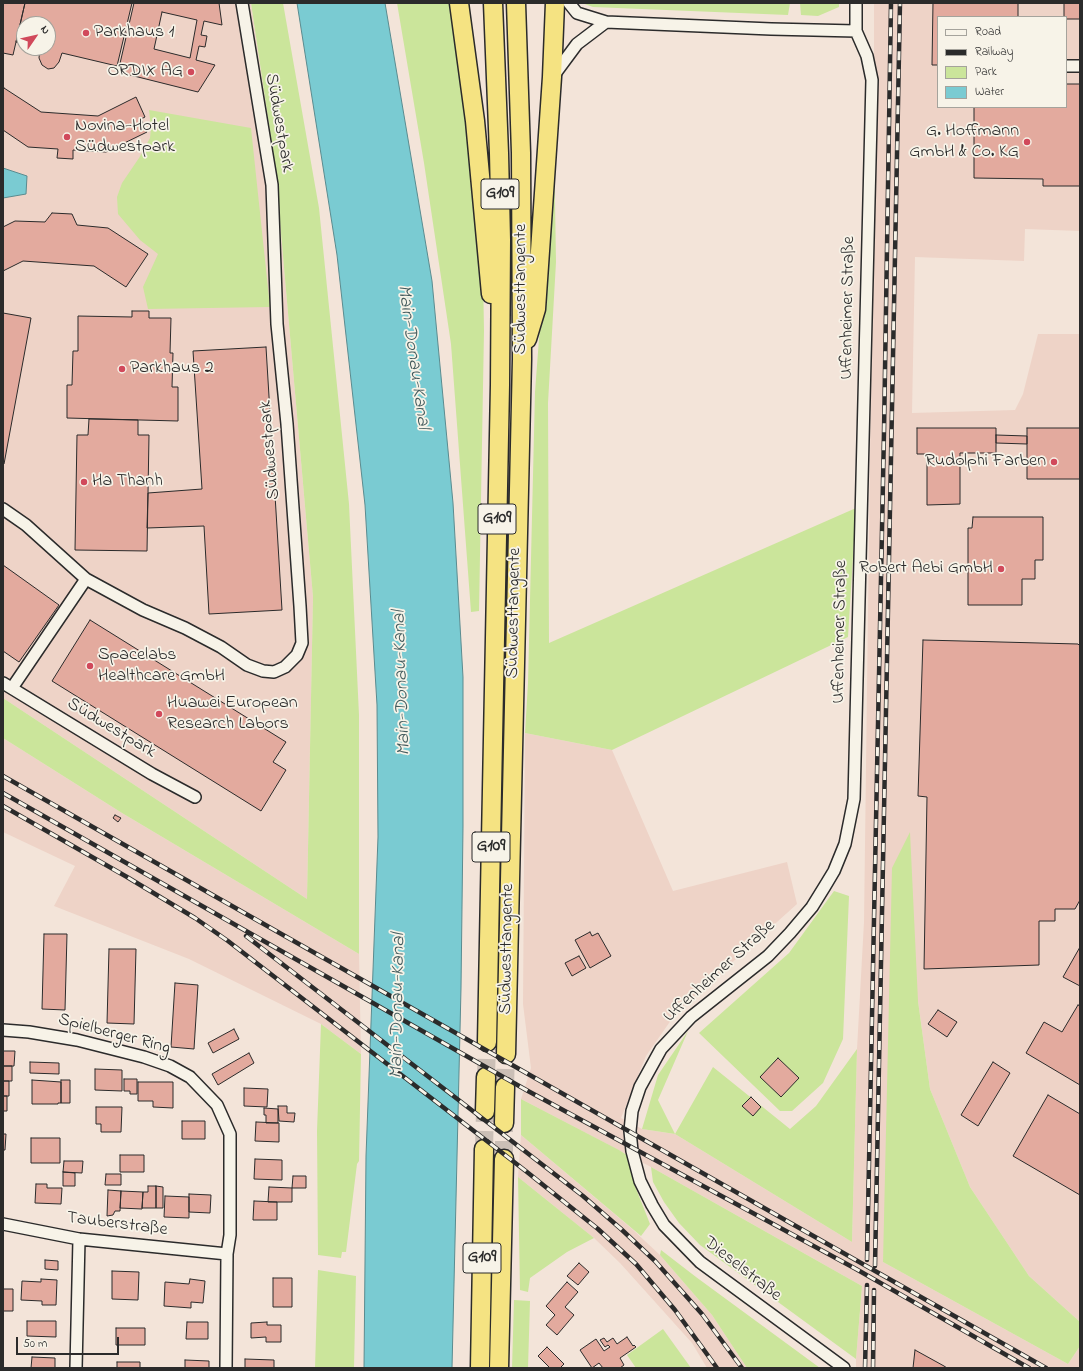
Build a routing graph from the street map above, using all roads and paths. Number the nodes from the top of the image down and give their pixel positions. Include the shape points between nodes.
1 (242, 3) edge
2 (459, 3) edge
3 (493, 3) edge
4 (516, 3) edge
5 (555, 3) edge
6 (569, 3) edge
7 (856, 3) edge
8 (606, 22) junction
9 (856, 31) junction
10 (1067, 66) edge
11 (1080, 66) edge
12 (552, 77) junction
13 (522, 359) junction
14 (500, 385) junction
15 (3, 509) edge
16 (86, 579) junction
17 (7, 685) edge
18 (195, 797) dead end
19 (3, 1030) edge
20 (487, 1042) tunnel mouth
21 (506, 1054) tunnel mouth
22 (486, 1077) tunnel mouth
23 (505, 1087) tunnel mouth
24 (485, 1111) tunnel mouth
25 (504, 1123) tunnel mouth
26 (484, 1149) tunnel mouth
27 (504, 1159) tunnel mouth
28 (640, 1181) joint
29 (3, 1224) edge
30 (79, 1239) junction
31 (228, 1254) junction
32 (76, 1368) edge
33 (226, 1368) edge
34 (480, 1368) edge
35 (499, 1368) edge
36 (844, 1368) edge

1 - 16 street, Südwestpark via 272,185 277,324 288,432 302,643 297,655 285,667 274,672 263,671 247,665 221,647 185,628 143,610
2 - 14 highway via 475,121
3 - 14 highway, Südwesttangente / G109 via 501,240
4 - 13 highway, Südwesttangente / G109 via 521,153
5 - 12 highway
6 - 8 street via 577,13
7 - 9 street, Uffenheimer Straße
8 - 9 street
8 - 12 street via 576,44
9 - 28 street, Uffenheimer Straße via 867,56 872,80 853,806 845,844 834,871 812,907 768,956 691,1017 661,1049 640,1087 632,1112 632,1151
10 - 11 street
12 - 13 highway via 536,309
13 - 21 highway, Südwesttangente / G109
14 - 20 highway, Südwesttangente / G109
15 - 16 street, Südwestpark via 26,525
16 - 17 street, Südwestpark
17 - 18 street, Südwestpark via 152,774
19 - 31 street, Spielberger Ring via 77,1040 144,1057 170,1066 190,1077 218,1105 230,1134
22 - 24 highway
23 - 25 highway
26 - 34 highway, G109
27 - 35 highway, G109
28 - 36 street, Dieselstraße via 664,1226 700,1262
29 - 30 street, Tauberstraße
30 - 31 street, Tauberstraße
30 - 32 street
31 - 33 street, Spielberger Ring

